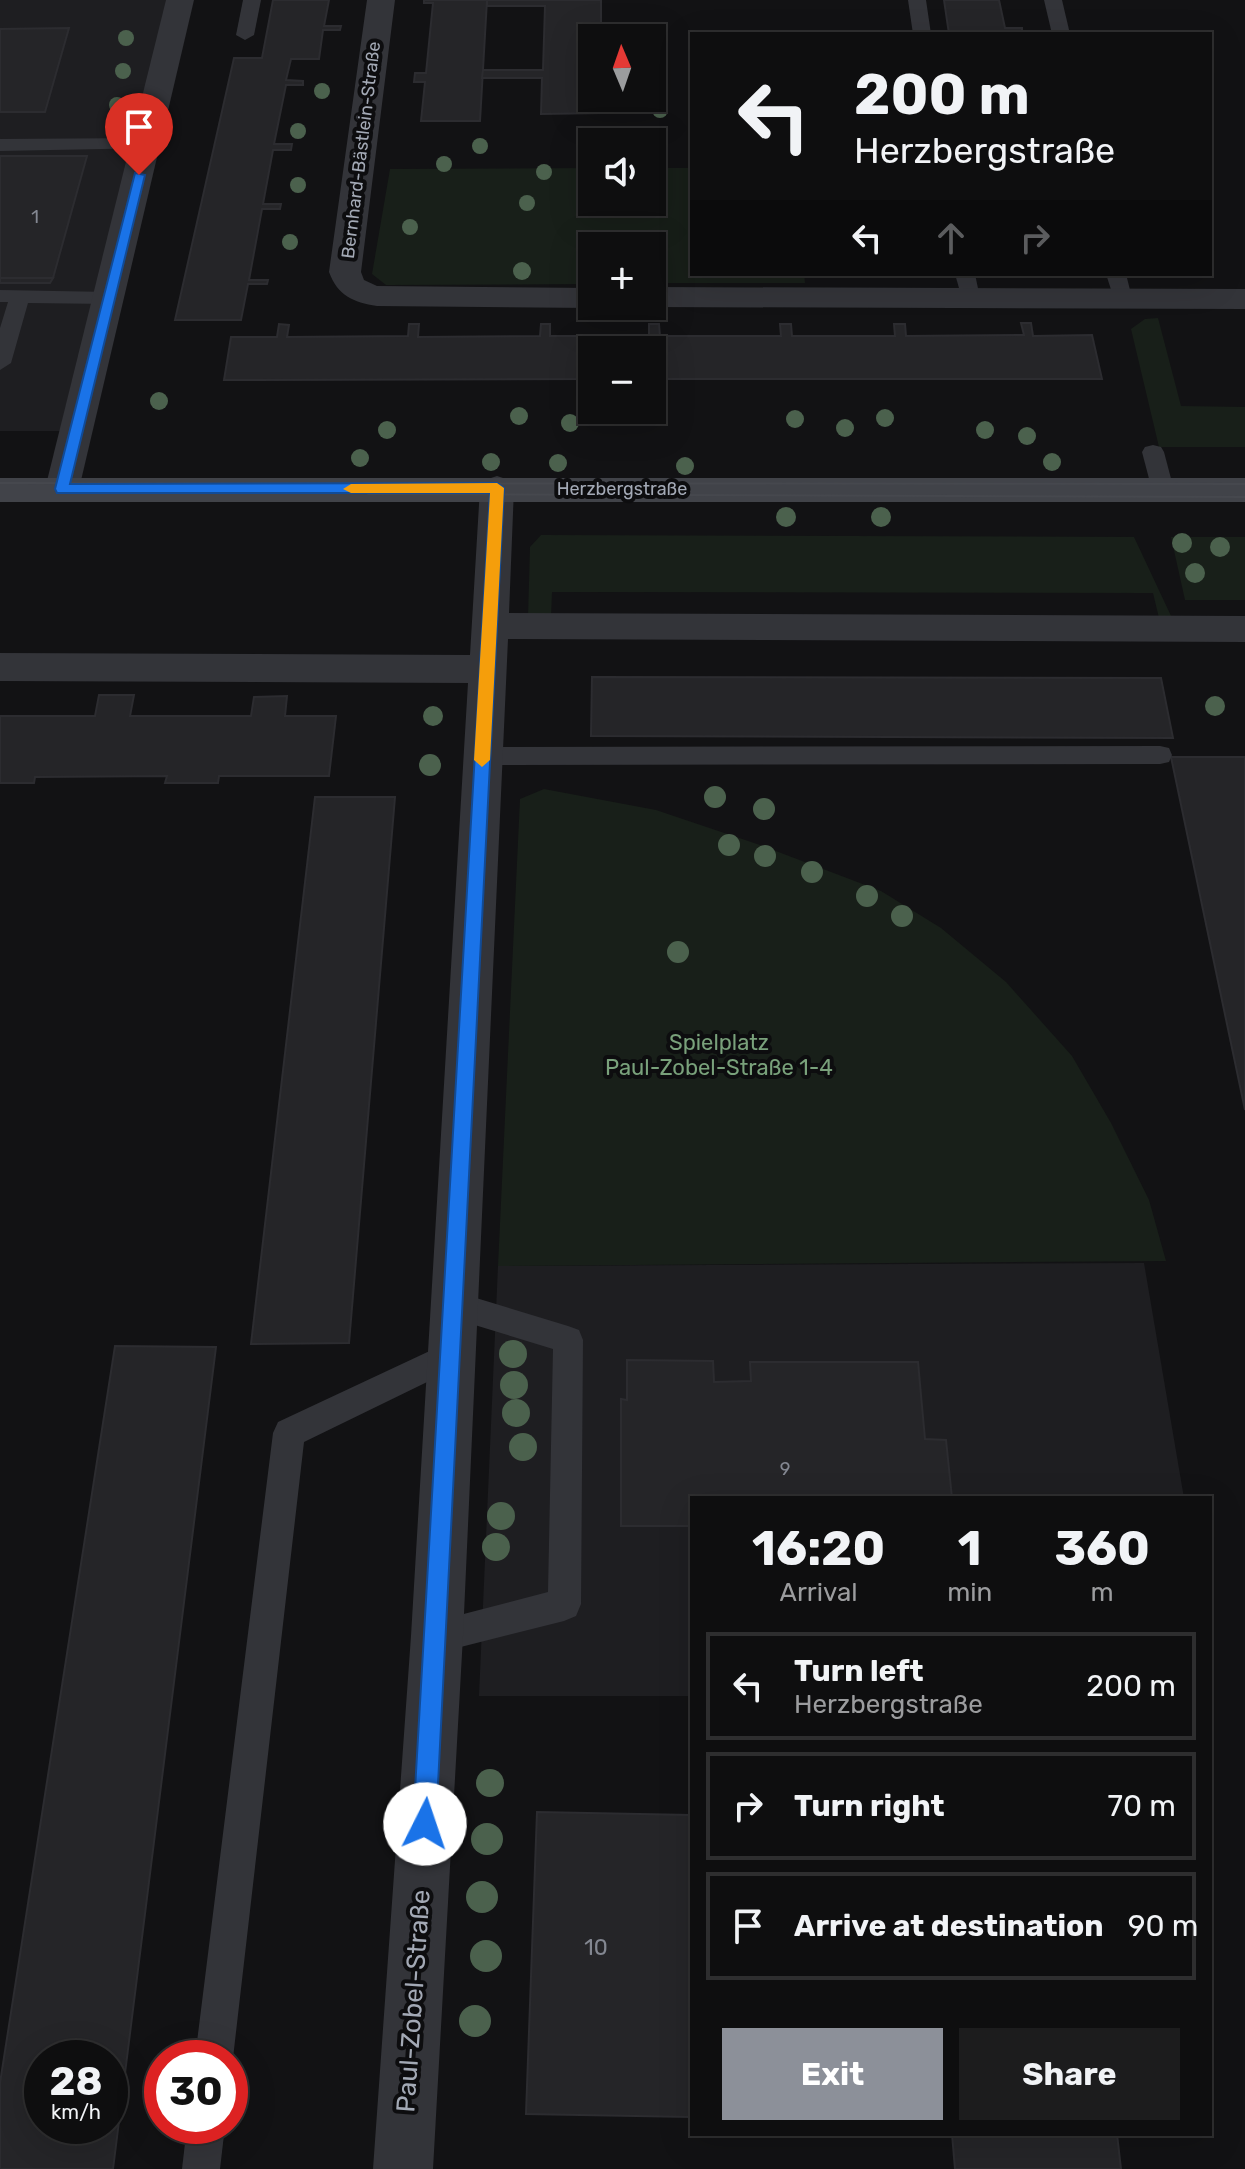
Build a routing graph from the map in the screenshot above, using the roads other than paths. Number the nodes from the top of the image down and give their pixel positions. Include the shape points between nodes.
1 (180, 0) edge
2 (252, 0) edge
3 (381, 0) edge
4 (917, 0) edge
5 (1053, 0) edge
6 (922, 32) edge
7 (1061, 32) edge
8 (245, 35) dead end
9 (147, 144) junction
10 (0, 145) edge
11 (968, 286) edge
12 (1119, 286) edge
13 (10, 296) edge
14 (666, 297) edge
15 (110, 298) junction
16 (578, 298) edge
17 (1245, 299) edge
18 (0, 363) edge
19 (1153, 452) dead end
20 (497, 488) junction
21 (62, 489) junction
22 (0, 490) edge
23 (1163, 490) junction
24 (1245, 490) edge
25 (490, 626) junction
26 (1245, 629) edge
27 (0, 667) edge
28 (488, 669) junction
29 (1160, 755) dead end
30 (482, 756) junction
31 (452, 1330) junction
32 (437, 1636) junction
33 (216, 2040) edge
34 (204, 2144) edge
35 (201, 2169) edge
36 (403, 2169) edge

1 - 9 street
2 - 8 lane
3 - 16 street, Bernhard-Bästlein-Straße via 345,272 348,282 361,294 417,298
4 - 6 lane
5 - 7 lane
9 - 10 lane
9 - 15 street
11 - 12 street
11 - 14 street
12 - 17 street
13 - 15 lane
13 - 18 lane
15 - 21 street
19 - 23 lane
20 - 21 street, Herzbergstraße
20 - 23 street, Herzbergstraße
20 - 25 street, Paul-Zobel-Straße
21 - 22 street, Herzbergstraße
23 - 24 street, Herzbergstraße
25 - 26 street
25 - 28 street, Paul-Zobel-Straße
27 - 28 street
28 - 30 street, Paul-Zobel-Straße
29 - 30 lane
30 - 31 street, Paul-Zobel-Straße
31 - 32 street, Paul-Zobel-Straße
31 - 32 lane via 568,1340 564,1604
31 - 33 lane via 289,1433
32 - 36 street, Paul-Zobel-Straße
34 - 35 lane

